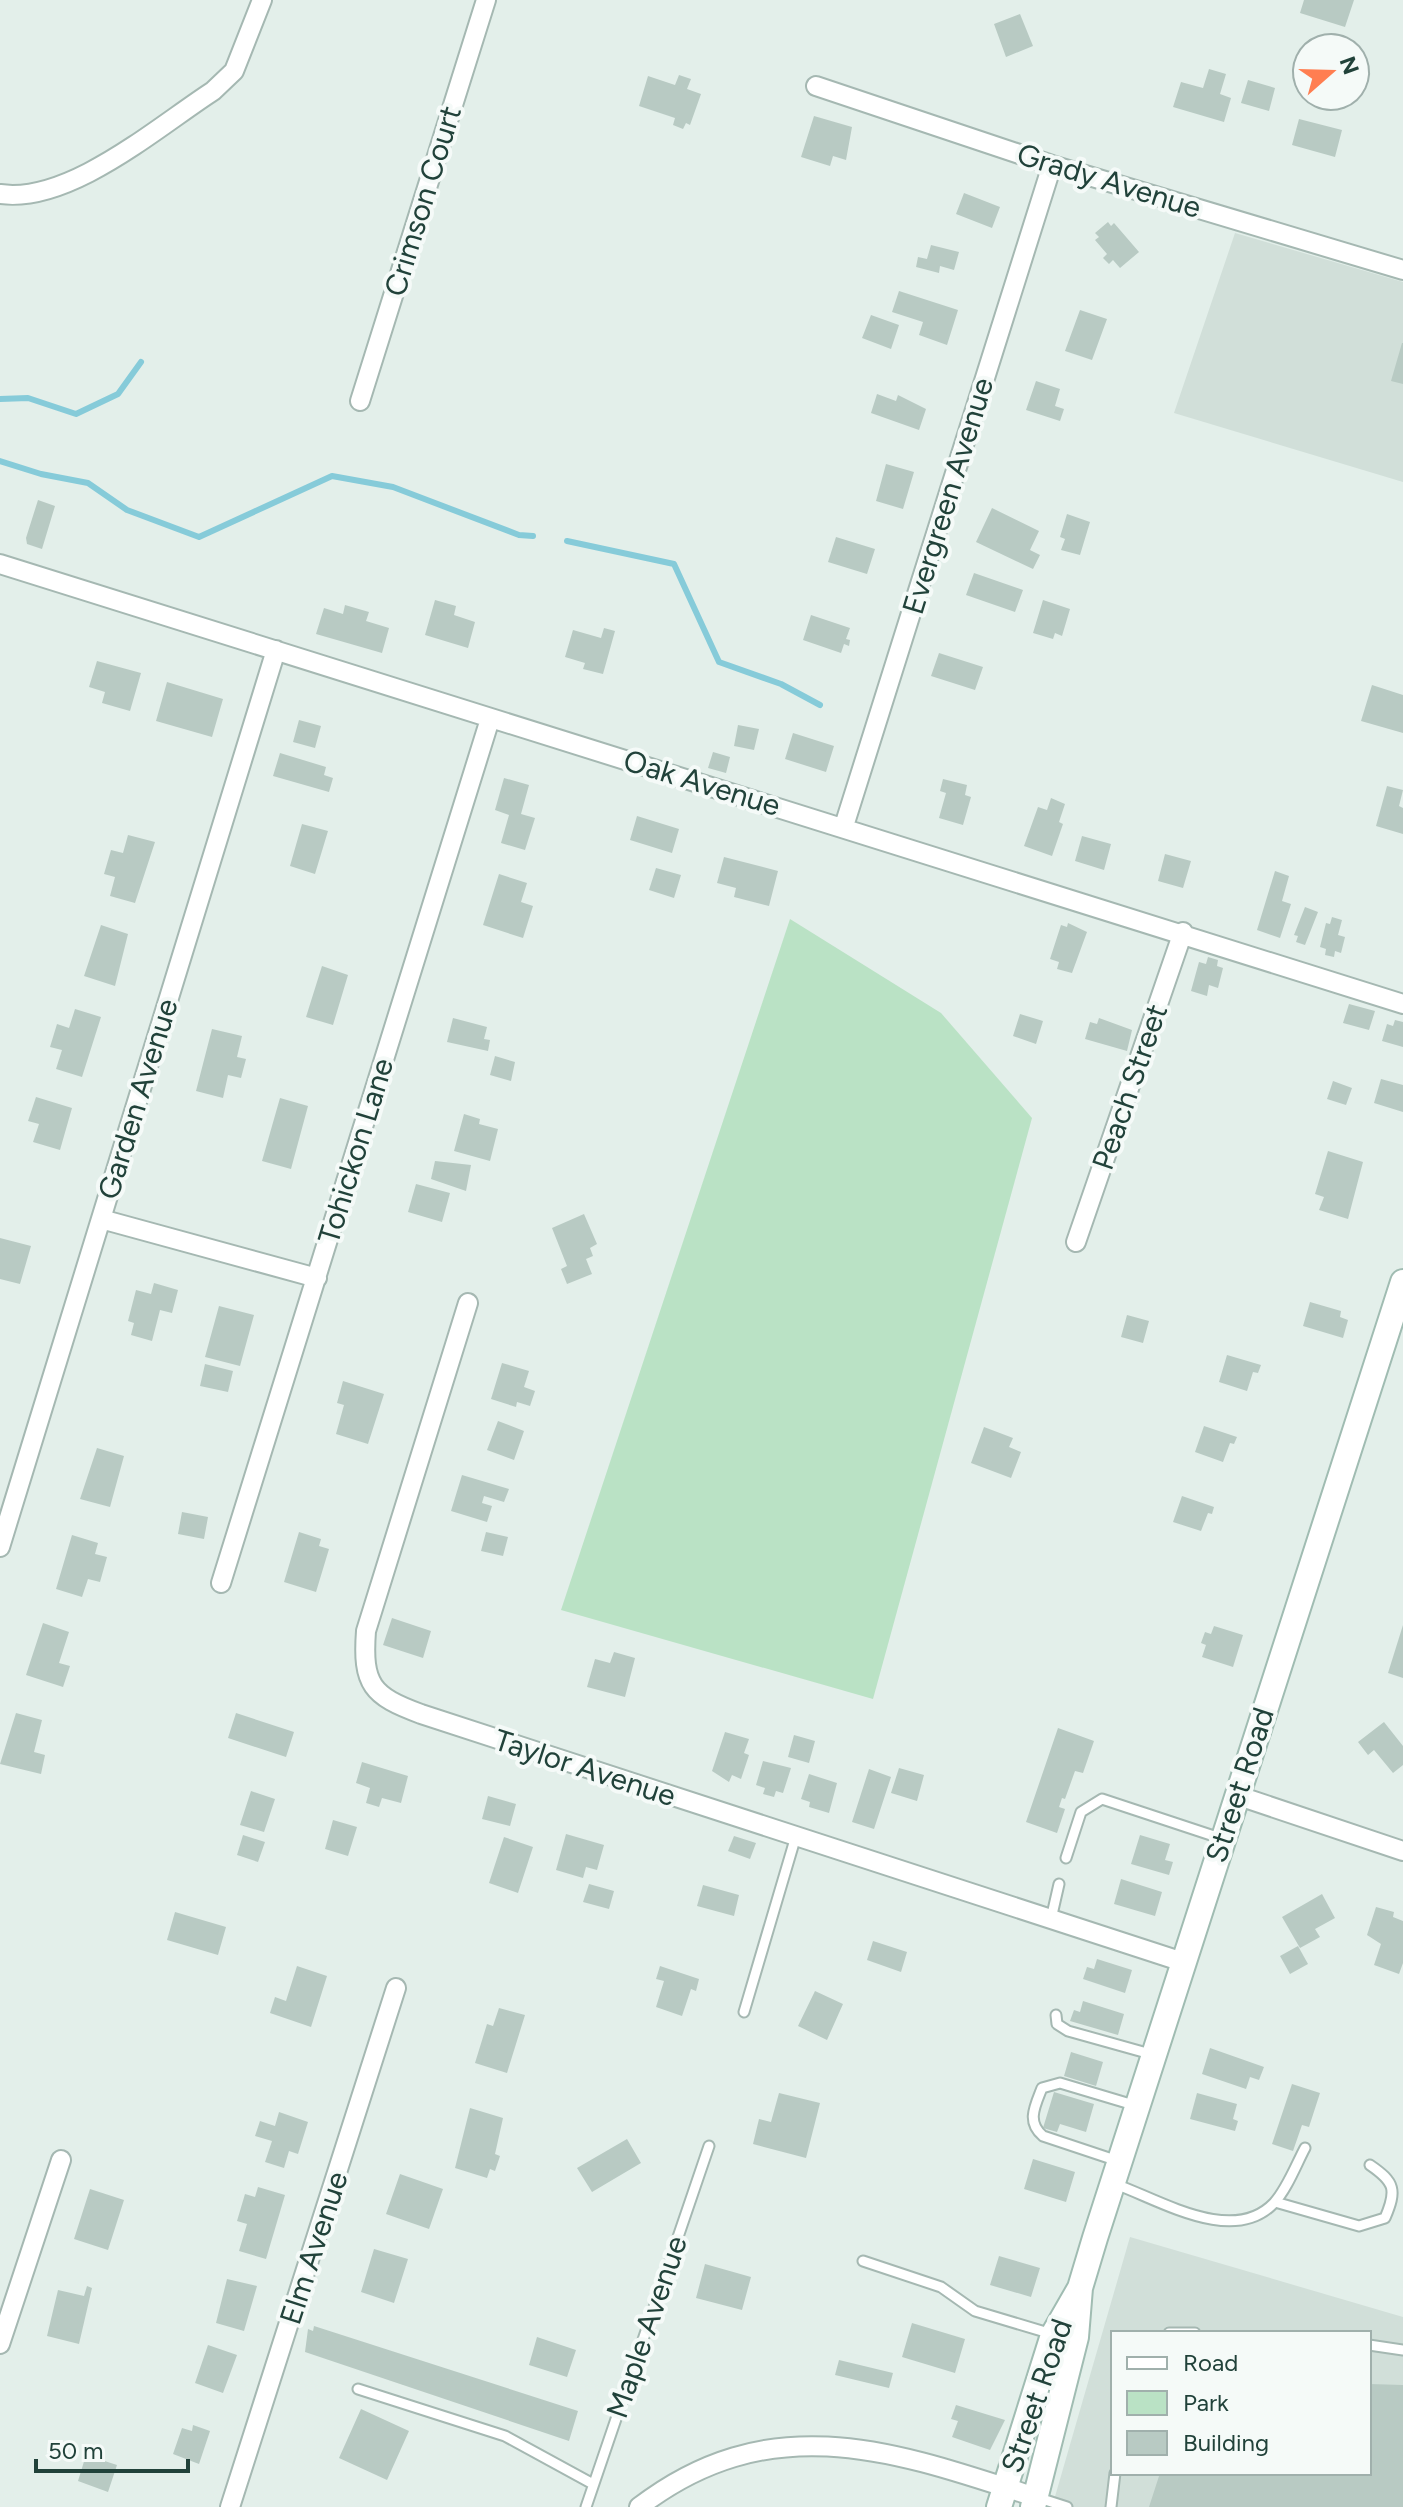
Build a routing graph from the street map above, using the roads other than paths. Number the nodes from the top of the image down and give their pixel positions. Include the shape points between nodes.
1 (262, 0) edge
2 (486, 0) edge
3 (816, 86) dead end
4 (1052, 165) junction
5 (0, 194) edge
6 (1403, 270) edge
7 (360, 401) dead end
8 (0, 564) edge
9 (276, 650) junction
10 (490, 719) junction
11 (844, 826) junction
12 (1183, 932) junction
13 (1403, 1004) edge
14 (101, 1219) junction
15 (1076, 1242) dead end
16 (317, 1278) junction
17 (1403, 1282) edge
18 (468, 1303) dead end
19 (0, 1547) edge
20 (221, 1583) dead end
21 (1236, 1795) junction
22 (796, 1836) junction
23 (1223, 1839) junction
24 (1403, 1851) edge
25 (1066, 1858) dead end
26 (1059, 1884) dead end
27 (1051, 1919) junction
28 (1183, 1962) junction
29 (396, 1988) dead end
30 (744, 2012) dead end
31 (1056, 2015) dead end
32 (1154, 2055) junction
33 (1137, 2106) junction
34 (709, 2146) dead end
35 (1305, 2148) dead end
36 (61, 2160) dead end
37 (1370, 2165) dead end
38 (1116, 2173) junction
39 (1275, 2202) junction
40 (863, 2261) dead end
41 (1064, 2338) junction
42 (0, 2344) edge
43 (1371, 2345) edge
44 (1403, 2350) edge
45 (358, 2389) dead end
46 (1115, 2475) edge
47 (593, 2484) junction
48 (1003, 2497) edge
49 (1034, 2502) edge
50 (230, 2507) edge
51 (586, 2507) edge
52 (639, 2507) edge
53 (1067, 2507) edge
54 (1111, 2507) edge

1 - 5 street via 234,71 213,91 67,185 32,194
2 - 7 street, Crimson Court
3 - 4 street, Grady Avenue
4 - 6 street, Grady Avenue
4 - 11 street, Evergreen Avenue
8 - 9 street, Oak Avenue
9 - 10 street, Oak Avenue
9 - 14 street, Garden Avenue
10 - 11 street, Oak Avenue
10 - 16 street, Tohickon Lane
11 - 12 street, Oak Avenue
12 - 13 street, Oak Avenue
12 - 15 street, Peach Street
14 - 16 street
14 - 19 street, Garden Avenue
16 - 20 street, Tohickon Lane
17 - 21 main road, Street Road
18 - 22 street, Taylor Avenue via 366,1631 364,1657 375,1692 421,1714
21 - 23 main road, Street Road
21 - 24 street
22 - 27 street, Taylor Avenue
22 - 30 lane
23 - 25 lane via 1102,1799 1081,1812
23 - 28 main road, Street Road
26 - 27 lane
27 - 28 street, Taylor Avenue
28 - 32 main road, Street Road
29 - 50 street, Elm Avenue
31 - 32 lane via 1057,2024 1068,2031
32 - 33 main road, Street Road
33 - 38 main road, Street Road
33 - 38 lane via 1060,2083 1042,2088 1037,2100 1034,2129
34 - 47 lane, Maple Avenue
35 - 39 lane
36 - 42 street
37 - 39 lane via 1388,2177 1393,2188 1385,2218 1373,2223 1359,2226
38 - 39 lane via 1216,2221 1238,2222
38 - 41 main road, Street Road
40 - 41 lane via 941,2287 975,2311
41 - 48 main road, Street Road
41 - 49 main road, Street Road
43 - 44 lane
45 - 47 lane via 505,2436
46 - 54 lane
47 - 51 lane, Maple Avenue
48 - 49 street
48 - 52 street via 905,2455 861,2447 802,2446 727,2460 674,2483
49 - 53 lane

